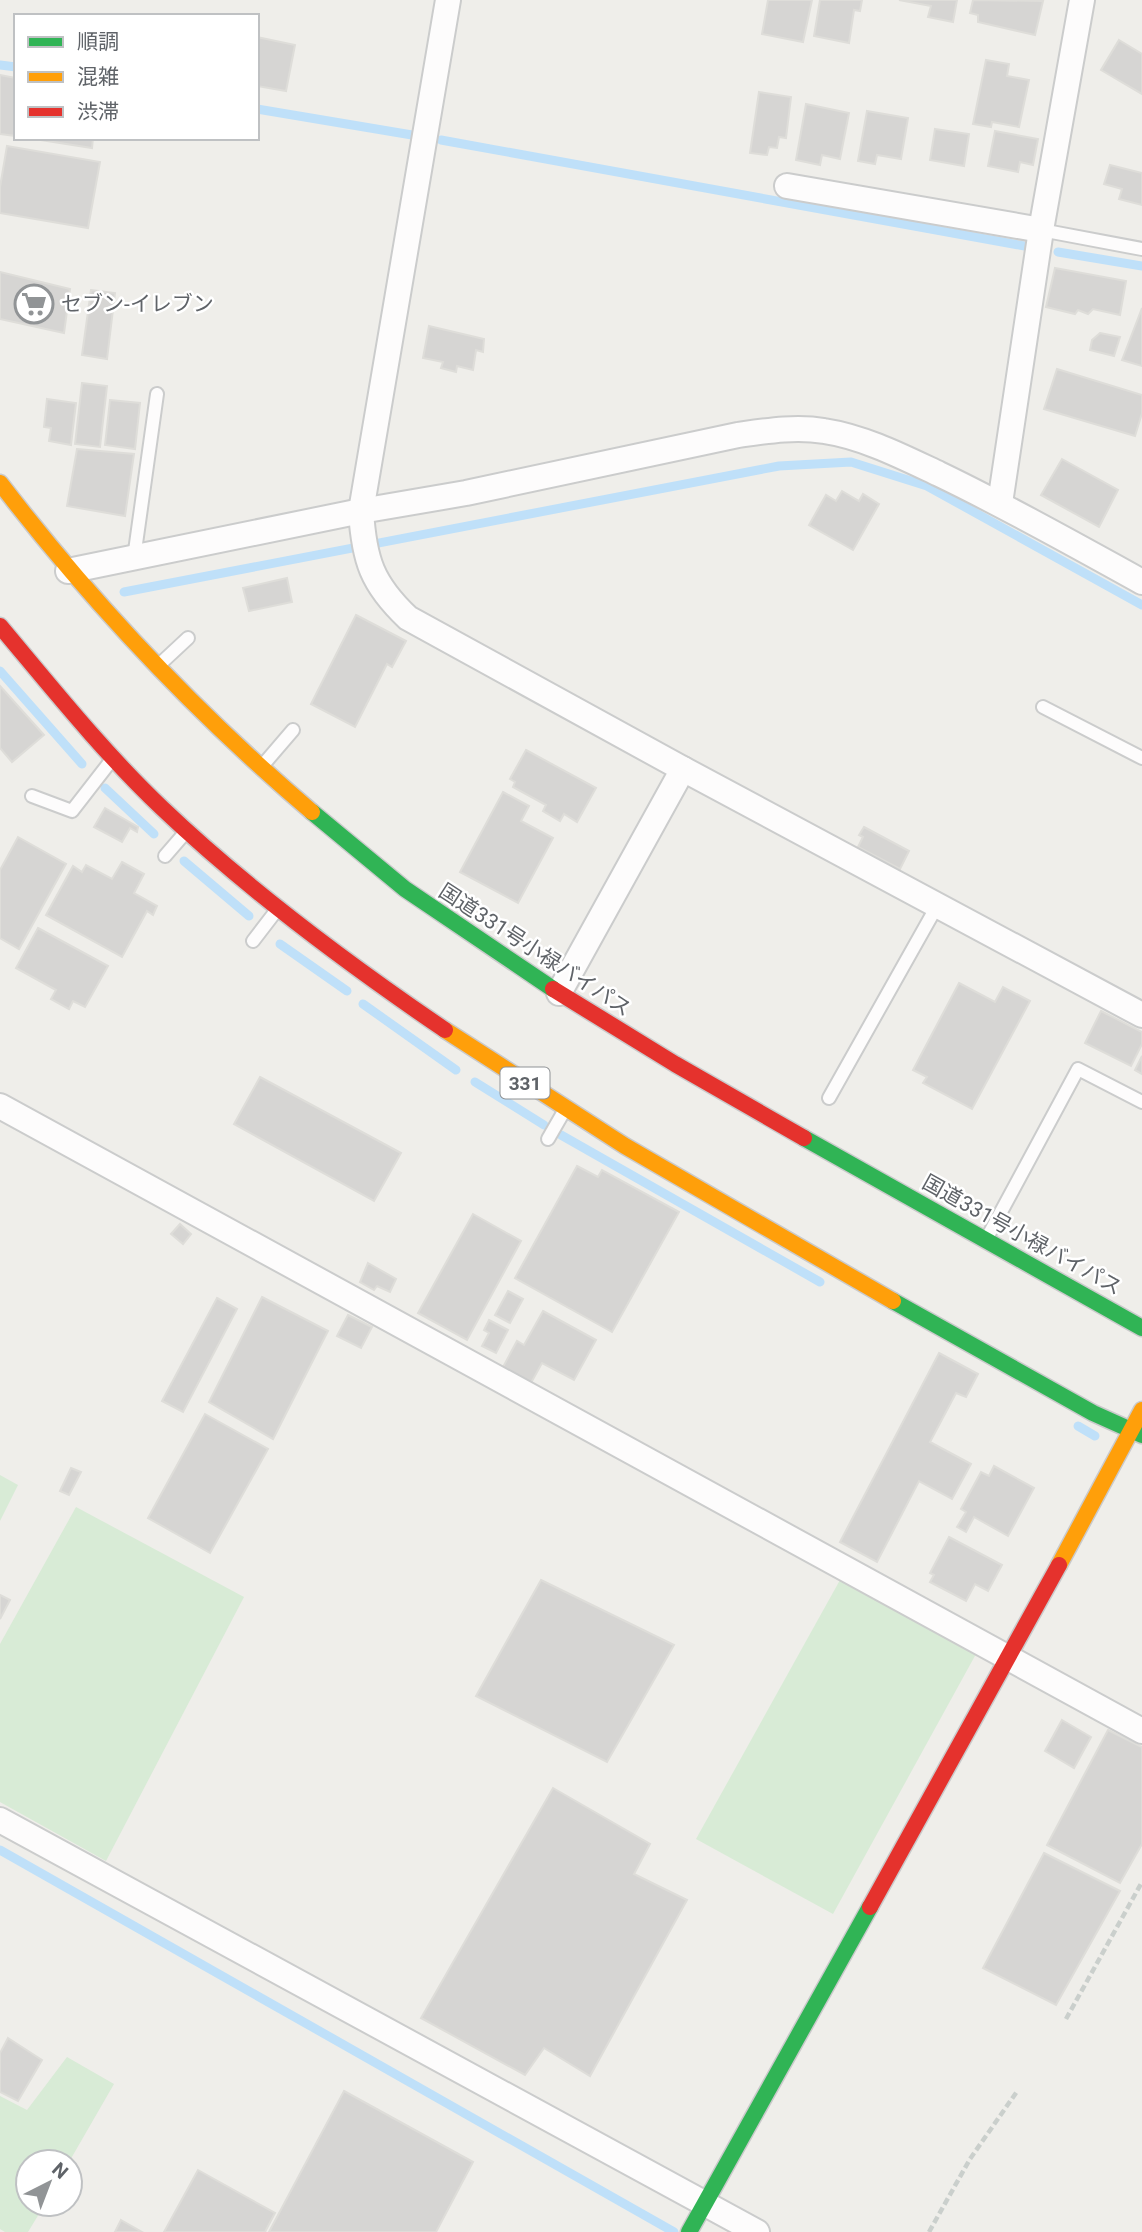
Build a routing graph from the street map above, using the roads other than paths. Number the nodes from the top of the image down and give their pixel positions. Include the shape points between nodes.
1 (448, 0) edge
2 (1082, 0) edge
3 (787, 186) dead end
4 (1041, 230) junction
5 (1142, 249) edge
6 (157, 394) dead end
7 (0, 483) edge
8 (1000, 503) junction
9 (361, 517) junction
10 (134, 558) junction
11 (68, 571) junction
12 (1142, 582) edge
13 (0, 626) edge
14 (188, 638) dead end
15 (156, 667) junction
16 (1043, 706) dead end
17 (293, 730) dead end
18 (112, 758) junction
19 (1142, 758) edge
20 (260, 768) junction
21 (683, 769) junction
22 (32, 796) dead end
23 (187, 831) junction
24 (165, 856) dead end
25 (937, 906) junction
26 (278, 908) junction
27 (253, 941) dead end
28 (559, 993) junction
29 (1142, 1015) edge
30 (829, 1098) dead end
31 (1142, 1102) edge
32 (0, 1106) edge
33 (565, 1109) junction
34 (548, 1139) dead end
35 (986, 1238) junction
36 (1142, 1328) edge
37 (1142, 1410) edge
38 (1136, 1433) edge
39 (1009, 1658) junction
40 (1142, 1731) edge
41 (0, 1820) edge
42 (705, 2203) junction
43 (689, 2232) edge
44 (757, 2232) edge

1 - 9 street
2 - 4 street
3 - 4 street
4 - 5 lane
4 - 8 street
6 - 10 lane
7 - 11 main road, 国道331号小禄バイパス
8 - 9 street via 870,444 824,431 772,430
8 - 12 street
9 - 10 street
9 - 21 street via 372,573 386,597 408,618
10 - 11 street
11 - 15 main road, 国道331号小禄バイパス
13 - 18 main road, 331
14 - 15 lane
15 - 20 main road, 国道331号小禄バイパス
16 - 19 lane
17 - 20 lane
18 - 22 lane via 72,811
18 - 23 main road, 331
20 - 28 main road, 国道331号小禄バイパス via 418,898
21 - 25 street
21 - 28 street
23 - 24 lane
23 - 26 main road, 331
25 - 29 street
25 - 30 lane
26 - 27 lane
26 - 33 main road, 331
28 - 35 main road, 国道331号小禄バイパス via 884,1184
31 - 35 lane via 1078,1069
32 - 39 street
33 - 34 lane
33 - 38 main road, 331 via 684,1181
35 - 36 main road, 国道331号小禄バイパス
37 - 38 main road
38 - 39 main road
39 - 40 street
39 - 42 main road
41 - 42 street
42 - 43 main road
42 - 44 street

